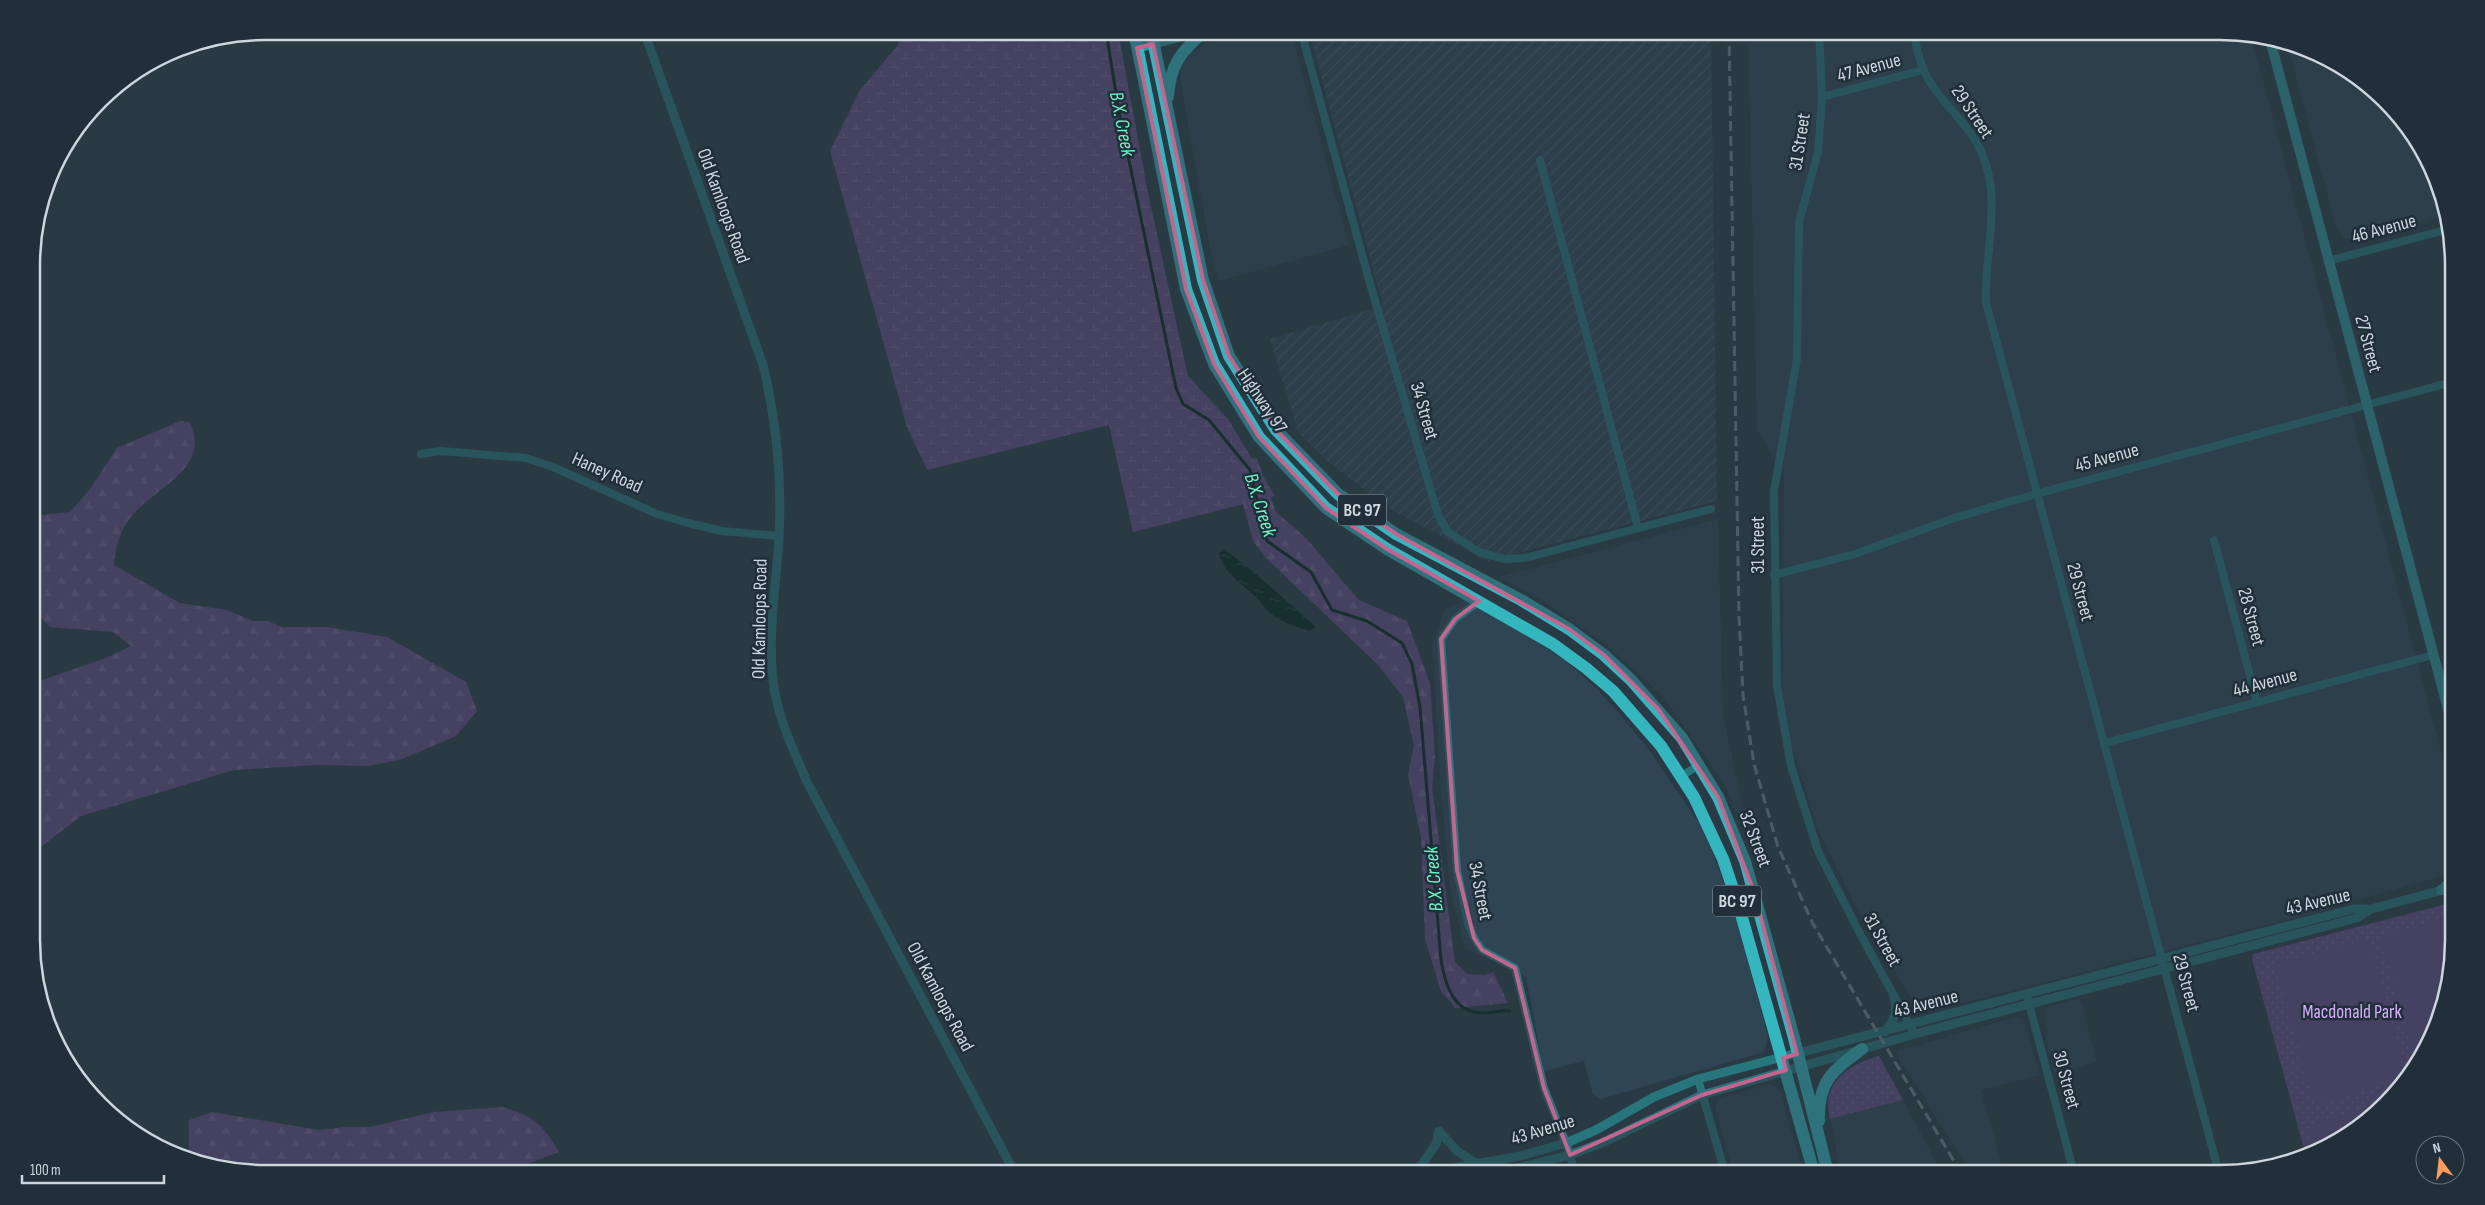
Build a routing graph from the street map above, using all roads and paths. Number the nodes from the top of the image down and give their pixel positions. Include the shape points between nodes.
1 (647, 40) edge
2 (1136, 40) edge
3 (1149, 40) edge
4 (1152, 40) edge
5 (1194, 40) edge
6 (1303, 40) edge
7 (1820, 40) edge
8 (1915, 40) edge
9 (2272, 46) edge
10 (1137, 48) junction
11 (1923, 70) junction
12 (1822, 97) junction
13 (1168, 112) junction
14 (1540, 160) dead end
15 (2442, 231) edge
16 (2328, 261) junction
17 (2445, 384) edge
18 (2367, 404) junction
19 (421, 454) dead end
20 (2036, 494) junction
21 (1711, 508) dead end
22 (1638, 528) junction
23 (779, 536) junction
24 (2214, 540) dead end
25 (1774, 575) junction
26 (1479, 601) junction
27 (1542, 612) joint
28 (2434, 655) junction
29 (1586, 668) joint
30 (2445, 697) edge
31 (2257, 702) junction
32 (2105, 743) junction
33 (1699, 765) junction
34 (1682, 776) junction
35 (2445, 887) edge
36 (2445, 889) edge
37 (2441, 890) junction
38 (2371, 909) junction
39 (2162, 958) junction
40 (2165, 968) junction
41 (2027, 995) junction
42 (1894, 996) junction
43 (2029, 1005) junction
44 (1914, 1029) junction
45 (1885, 1032) junction
46 (1862, 1049) junction
47 (1798, 1060) junction
48 (1784, 1064) junction
49 (1698, 1079) junction
50 (1702, 1095) junction
51 (1566, 1143) junction
52 (1820, 1143) junction
53 (1570, 1155) junction
54 (1477, 1164) junction
55 (1010, 1165) edge
56 (1422, 1165) edge
57 (1472, 1165) edge
58 (1532, 1165) edge
59 (1573, 1165) edge
60 (1723, 1165) edge
61 (1812, 1165) edge
62 (1826, 1165) edge
63 (2072, 1165) edge
64 (2217, 1165) edge

1 - 23 street, Old Kamloops Road via 763,365 779,451
2 - 10 highway, Highway 97 / BC 97
3 - 10 main road
4 - 13 highway, Highway 97 / BC 97
5 - 13 highway via 1174,63 1168,90
6 - 22 street, 34 Street via 1369,280 1438,514 1448,532 1480,552 1504,559 1525,558
7 - 12 street, 31 Street
8 - 11 street, 29 Street
9 - 16 main road, 27 Street
10 - 26 highway, Highway 97 / BC 97 via 1186,289 1214,364 1259,437 1326,508 1386,548
11 - 12 street, 47 Avenue
11 - 20 street, 29 Street via 1976,140 1987,170 1993,218 1985,276 1986,302
12 - 25 street, 31 Street via 1818,152 1799,222 1797,360 1774,491
13 - 27 highway, Highway 97 / BC 97 via 1206,290 1229,356 1276,430 1338,494 1389,529
14 - 22 street
15 - 16 street, 46 Avenue
16 - 18 main road, 27 Street
17 - 18 street, 45 Avenue
18 - 20 street, 45 Avenue
18 - 28 main road, 27 Street
19 - 23 street, Haney Road via 441,451 526,458 657,514 722,530
20 - 25 street, 45 Avenue via 1954,518 1855,554
20 - 32 street, 29 Street
21 - 22 street, 34 Street
23 - 55 street, Old Kamloops Road via 772,641 775,692 784,729 807,782
24 - 31 street, 28 Street
25 - 42 street, 31 Street via 1777,685 1791,766 1818,851
26 - 29 highway, Highway 97 / BC 97 via 1553,644
26 - 51 street, 34 Street via 1455,619 1440,639 1457,870 1474,938 1482,950 1515,968 1544,1088
27 - 33 highway, 32 Street / BC 97 via 1604,655 1631,680 1665,717
28 - 30 main road, 27 Street
28 - 31 street, 44 Avenue
29 - 34 highway, 32 Street / BC 97 via 1639,720
31 - 32 street, 44 Avenue
32 - 39 street, 29 Street
33 - 34 street
33 - 47 highway, 32 Street / BC 97 via 1718,797 1745,861
34 - 48 highway, 32 Street / BC 97 via 1723,859
35 - 37 main road
36 - 37 street
37 - 38 street
38 - 39 street, 43 Avenue via 2353,909
38 - 40 street, 43 Avenue via 2357,918
39 - 40 street, 29 Street
39 - 41 street, 43 Avenue
40 - 43 street, 43 Avenue
40 - 64 street, 29 Street
41 - 43 street, 30 Street
41 - 44 street, 43 Avenue
42 - 44 street, 31 Street
42 - 45 street via 1898,1009
43 - 44 street, 43 Avenue
43 - 63 street, 30 Street
44 - 45 street, 43 Avenue
44 - 46 street, 43 Avenue
45 - 47 street, 43 Avenue
46 - 47 street, 43 Avenue
46 - 52 highway via 1835,1070 1821,1092
47 - 48 street, 43 Avenue
47 - 52 highway, 32 Street / BC 97
48 - 49 street, 43 Avenue
48 - 50 street, 43 Avenue
48 - 61 highway, 32 Street / BC 97
49 - 50 street
49 - 51 street, 43 Avenue via 1654,1097
50 - 53 street, 43 Avenue
50 - 60 street
51 - 53 street, 34 Street
51 - 54 street, 43 Avenue
52 - 62 highway, 32 Street / BC 97
53 - 58 street, 43 Avenue
53 - 59 street, 34 Street
54 - 56 street via 1457,1151 1439,1131 1436,1144
54 - 57 street, 43 Avenue

